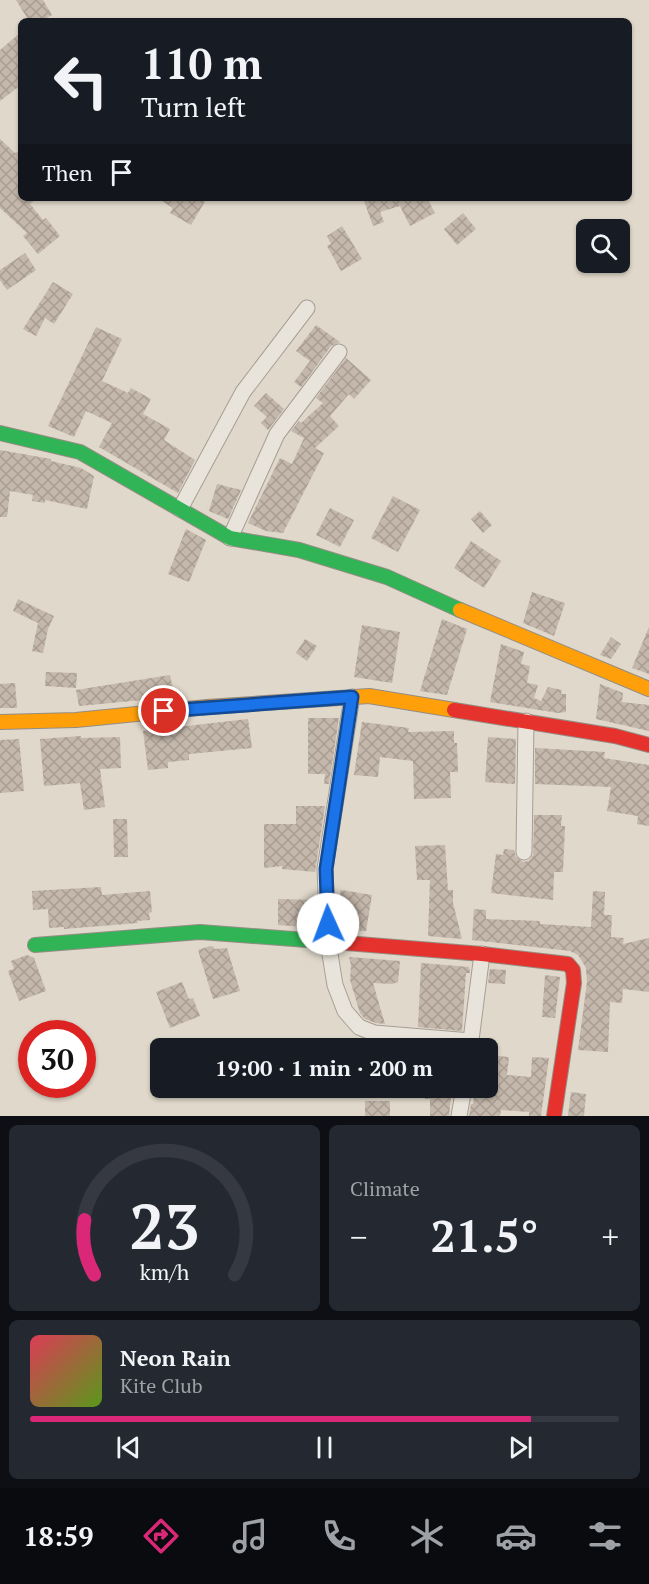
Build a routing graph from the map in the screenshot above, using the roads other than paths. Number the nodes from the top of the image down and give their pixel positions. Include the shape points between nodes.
1 (308, 308) dead end
2 (339, 352) dead end
3 (0, 433) edge
4 (180, 509) junction
5 (230, 538) junction
6 (649, 689) edge
7 (352, 697) junction
8 (526, 721) junction
9 (0, 722) edge
10 (649, 745) edge
11 (524, 852) dead end
12 (328, 942) junction
13 (35, 945) dead end
14 (482, 954) junction
15 (414, 1038) edge
16 (471, 1038) edge
17 (462, 1098) edge
18 (459, 1116) edge
19 (554, 1116) edge

1 - 4 street via 243,392
2 - 5 street via 277,434
3 - 4 street via 80,452
4 - 5 street
5 - 6 street via 299,550 387,577
7 - 8 street via 369,696
7 - 9 street via 76,720
7 - 12 street via 326,869
8 - 10 street
8 - 11 street
12 - 13 street via 200,932
12 - 14 street
12 - 15 street via 335,985 345,1011 359,1027
14 - 16 street
14 - 19 street via 558,962 573,970
17 - 18 street

